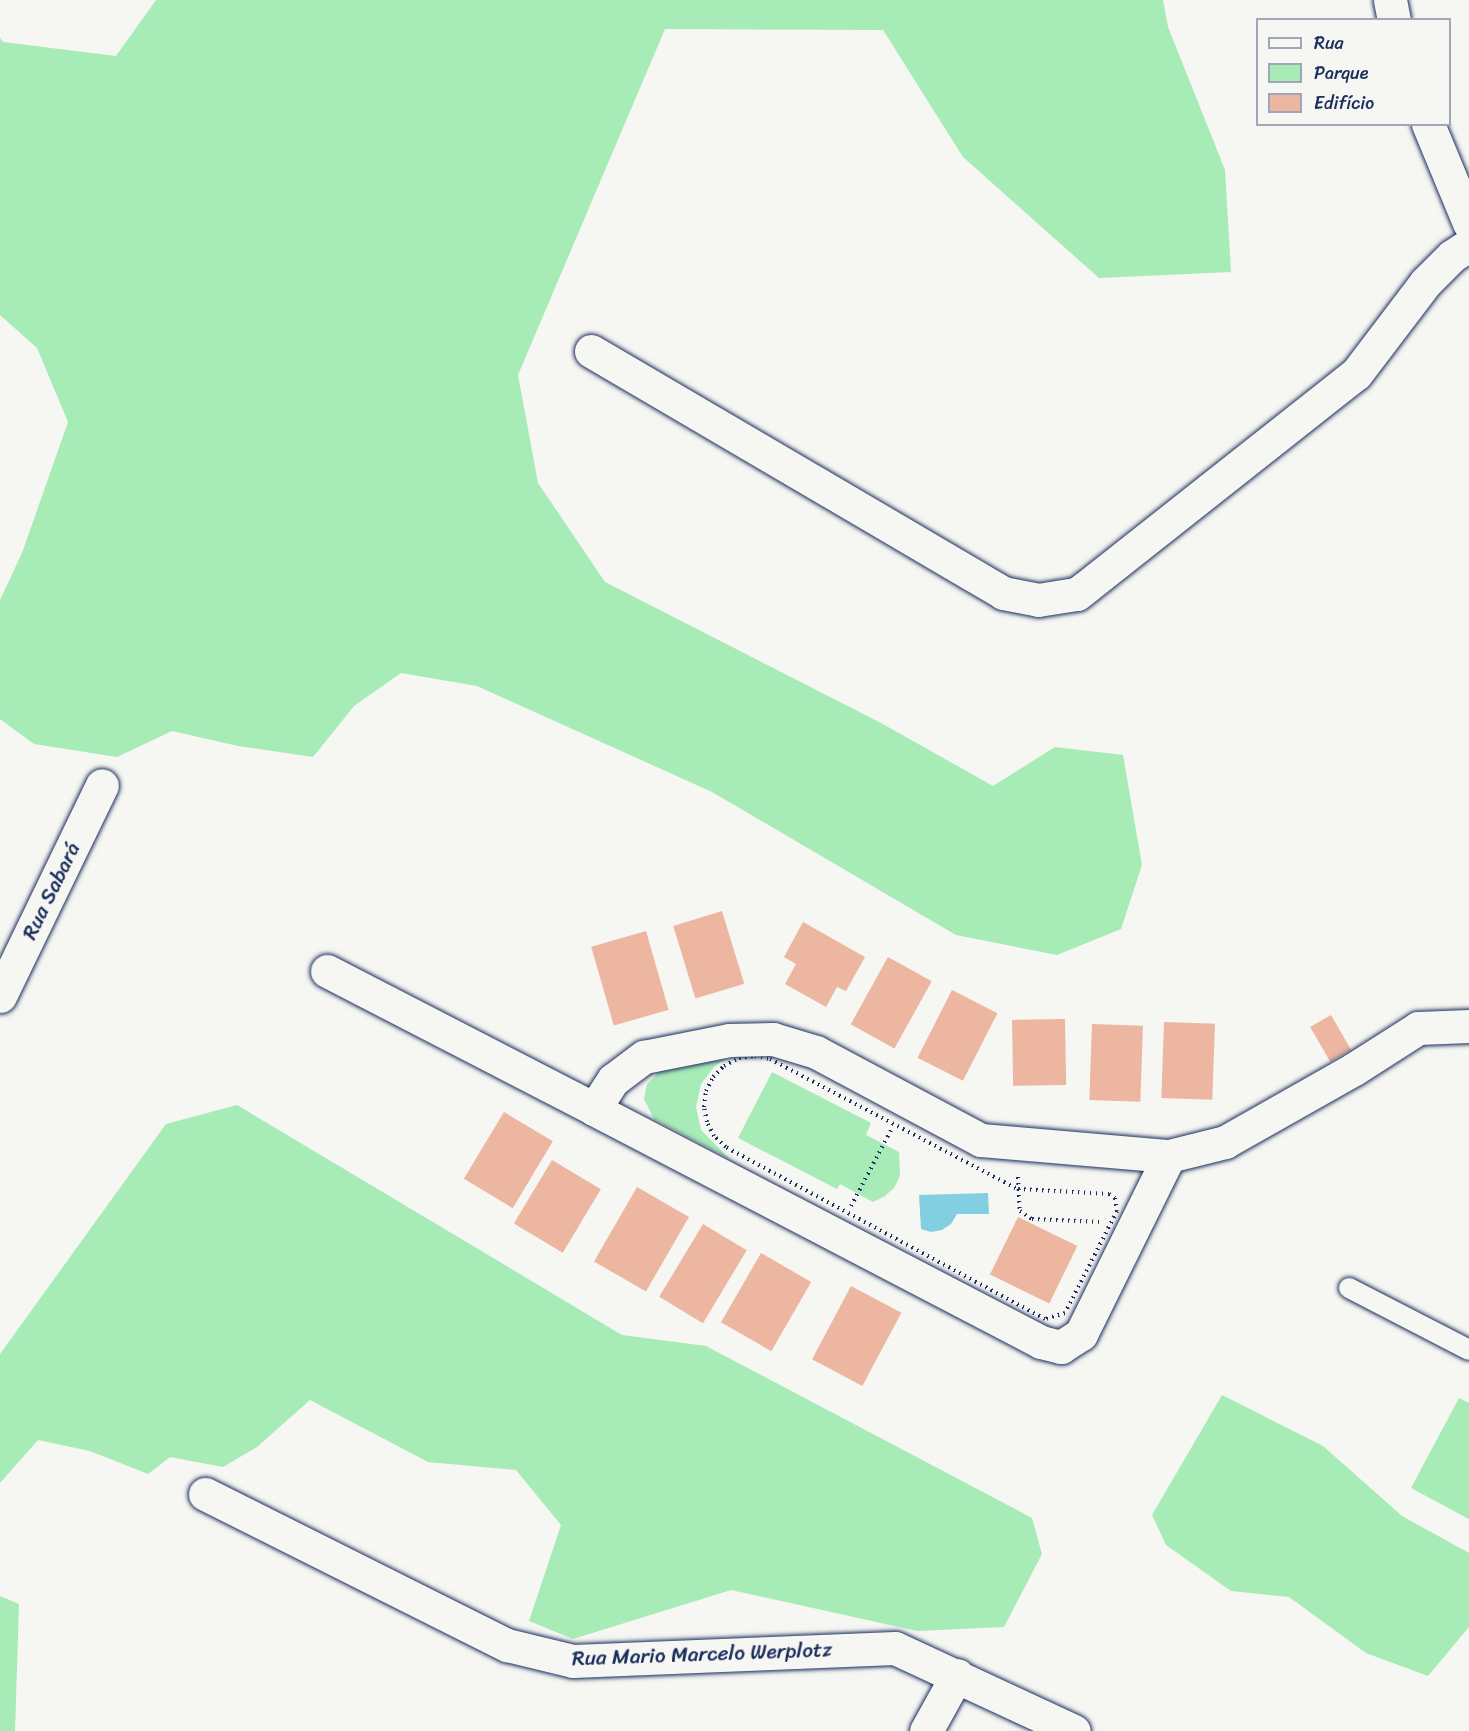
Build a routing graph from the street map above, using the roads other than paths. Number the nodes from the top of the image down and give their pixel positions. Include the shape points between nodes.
1 (1390, 0) edge
2 (1394, 18) edge
3 (1429, 126) edge
4 (1469, 223) edge
5 (1469, 245) edge
6 (591, 351) dead end
7 (102, 785) dead end
8 (327, 971) dead end
9 (0, 996) edge
10 (1469, 1026) edge
11 (594, 1109) junction
12 (1169, 1156) junction
13 (1349, 1288) dead end
14 (1469, 1350) edge
15 (205, 1494) dead end
16 (957, 1675) junction
17 (926, 1731) edge
18 (1074, 1731) edge

1 - 2 street
3 - 4 street
5 - 6 street via 1425,283 1356,374 1077,594 1038,600 1003,593
7 - 9 street, Rua Sabará
8 - 11 street
10 - 12 street via 1418,1028 1225,1143
11 - 12 street via 613,1080 644,1057 729,1040 773,1039 816,1052 981,1140
11 - 12 street via 1041,1342 1061,1347 1081,1335
13 - 14 lane
15 - 16 street, Rua Mario Marcelo Werplotz via 507,1645 573,1661 895,1647
16 - 17 street
16 - 18 street, Rua Mario Marcelo Werplotz

